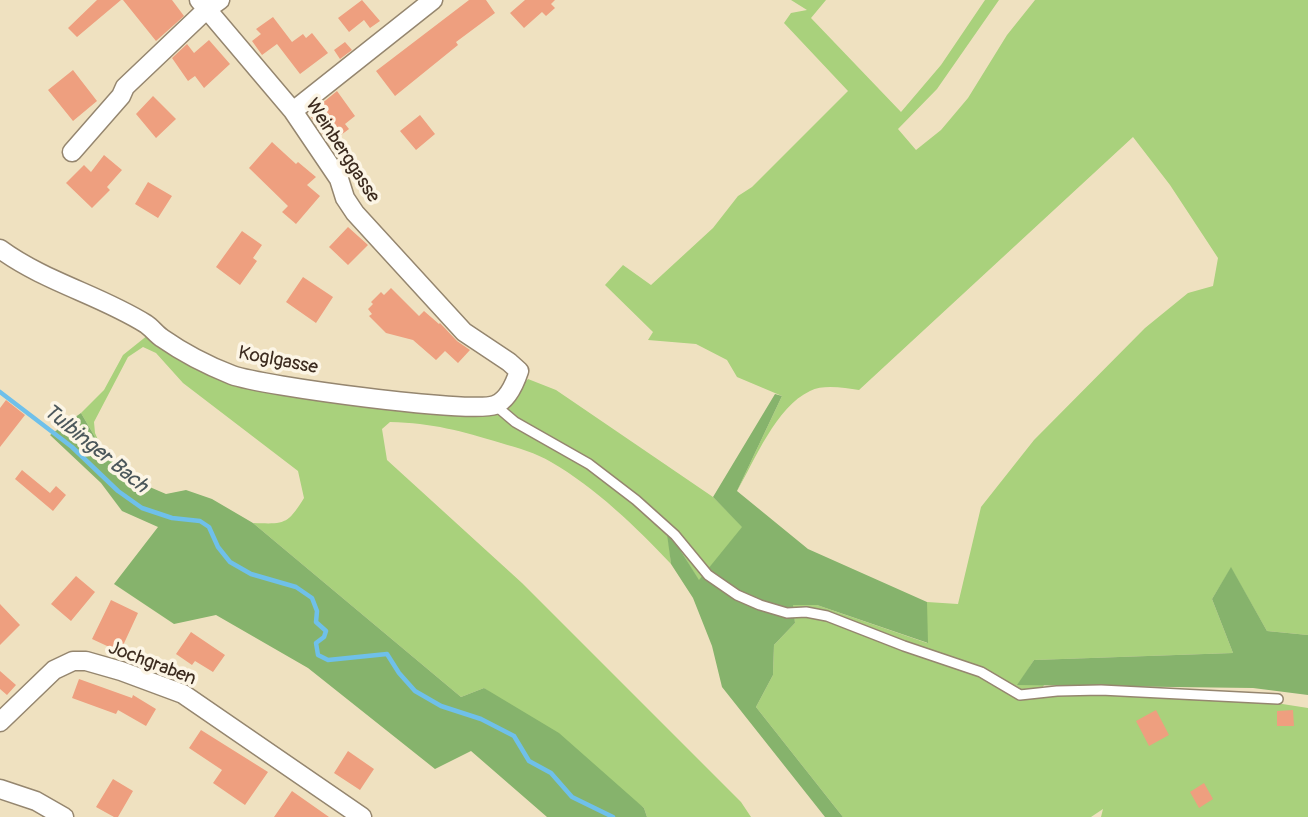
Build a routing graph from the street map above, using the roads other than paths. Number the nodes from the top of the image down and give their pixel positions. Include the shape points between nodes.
1 (433, 0) edge
2 (208, 3) edge
3 (293, 111) junction
4 (72, 152) dead end
5 (0, 249) edge
6 (495, 405) junction
7 (1278, 699) dead end
8 (0, 722) edge
9 (0, 789) edge
10 (64, 817) edge
11 (362, 817) edge

1 - 3 street
2 - 3 street, Weinberggasse
2 - 4 street via 125,87
3 - 6 street, Weinberggasse via 340,179 355,213 464,332 519,371 509,392
5 - 6 street, Koglgasse via 62,285 149,325 160,337 233,376 373,397
6 - 7 lane via 515,422 598,471 676,535 708,575 760,605 827,617 981,672 1020,695 1101,690
8 - 11 street, Jochgraben via 54,670 73,661 86,661 183,694
9 - 10 street

